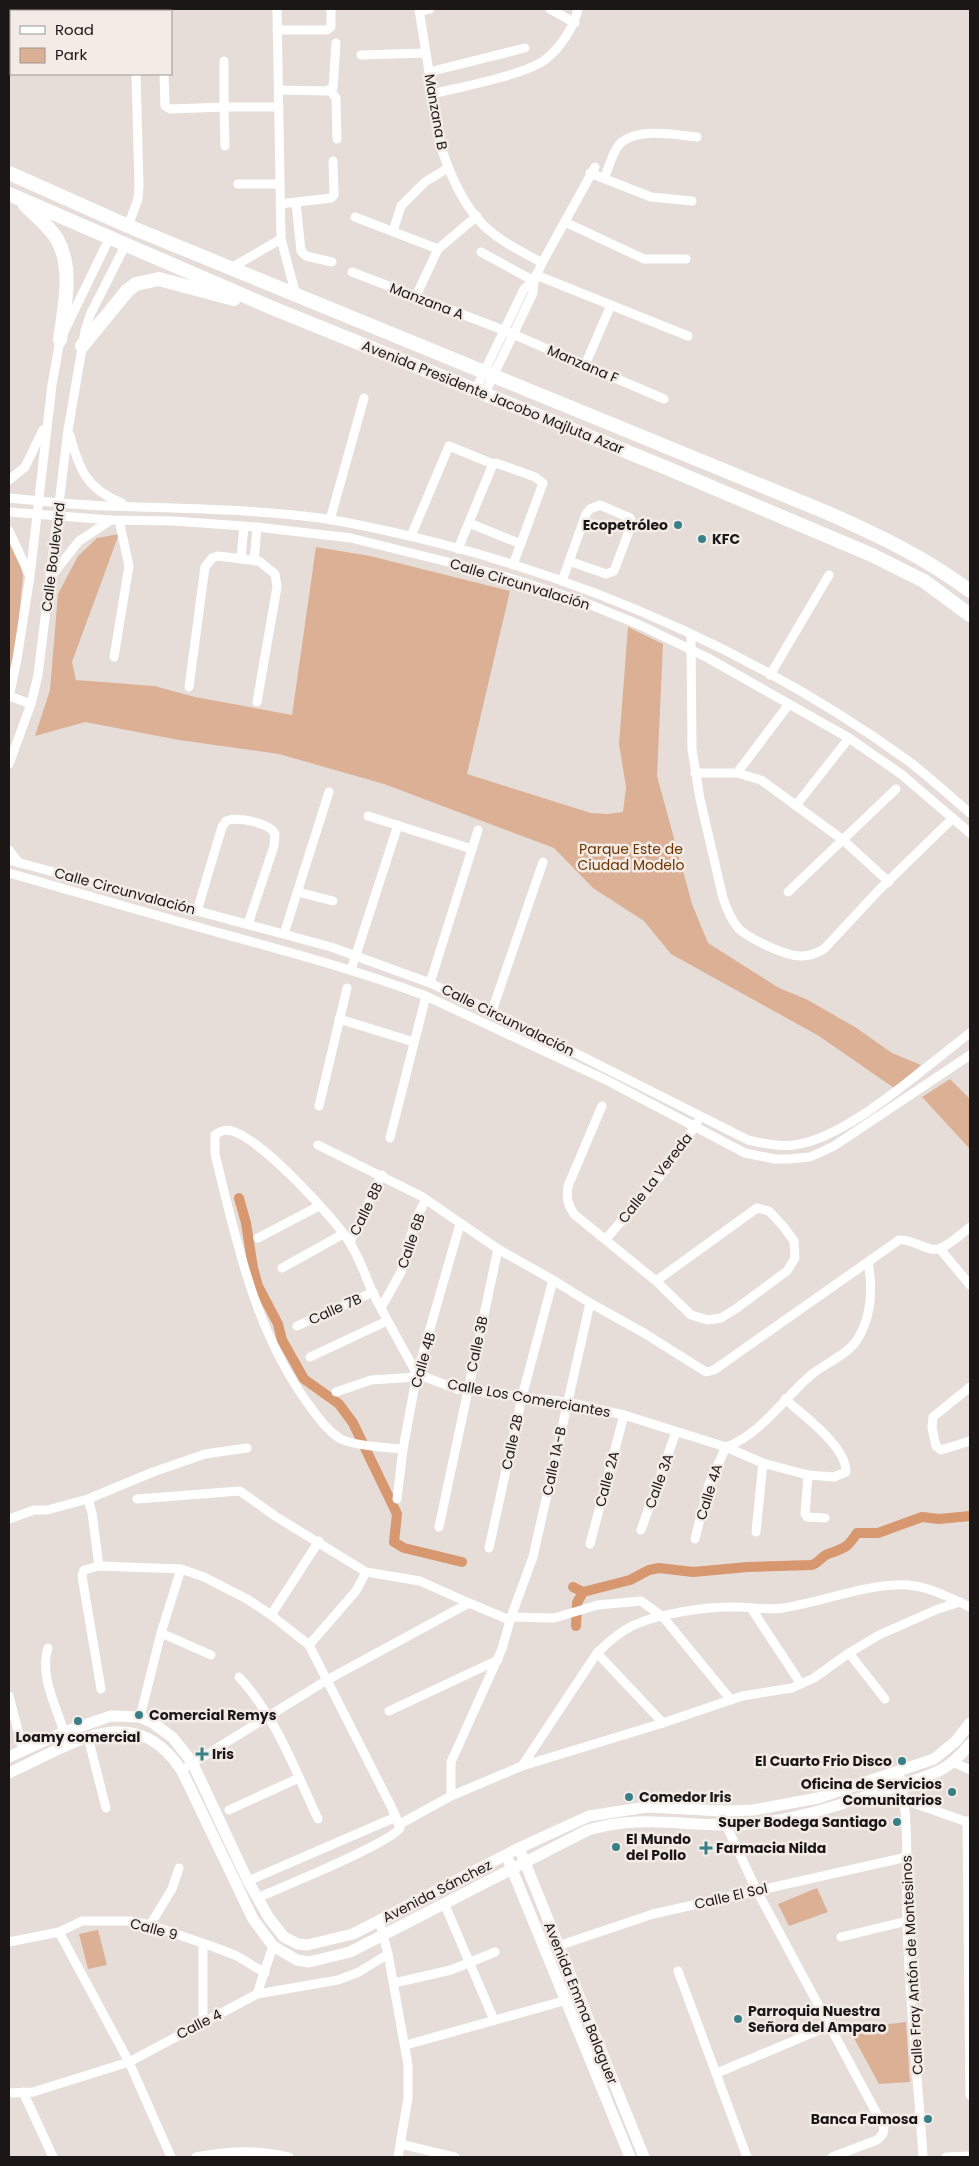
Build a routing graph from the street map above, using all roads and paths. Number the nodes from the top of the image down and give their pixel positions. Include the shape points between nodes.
1 (277, 9) edge
2 (331, 9) edge
3 (430, 9) edge
4 (550, 9) edge
5 (578, 9) edge
6 (419, 10) edge
7 (575, 23) junction
8 (277, 30) junction
9 (336, 43) dead end
10 (526, 48) dead end
11 (426, 53) junction
12 (361, 55) dead end
13 (224, 61) dead end
14 (429, 72) junction
15 (136, 75) edge
16 (164, 75) edge
17 (279, 90) junction
18 (330, 90) junction
19 (432, 94) junction
20 (224, 107) junction
21 (279, 108) junction
22 (697, 137) dead end
23 (337, 139) dead end
24 (225, 146) dead end
25 (333, 161) dead end
26 (448, 168) junction
27 (9, 173) edge
28 (604, 178) junction
29 (238, 184) dead end
30 (280, 184) junction
31 (13, 196) edge
32 (692, 201) dead end
33 (296, 203) junction
34 (280, 204) junction
35 (477, 216) junction
36 (355, 217) dead end
37 (565, 222) junction
38 (128, 226) junction
39 (393, 231) junction
40 (110, 237) junction
41 (281, 239) junction
42 (126, 244) junction
43 (438, 248) junction
44 (481, 252) dead end
45 (686, 259) dead end
46 (332, 262) dead end
47 (542, 263) junction
48 (231, 268) junction
49 (352, 272) dead end
50 (535, 278) junction
51 (296, 295) junction
52 (416, 296) junction
53 (611, 305) junction
54 (270, 307) junction
55 (503, 330) junction
56 (513, 334) junction
57 (688, 336) dead end
58 (60, 340) junction
59 (82, 346) junction
60 (585, 365) junction
61 (489, 374) junction
62 (480, 393) junction
63 (364, 398) dead end
64 (664, 399) dead end
65 (48, 418) junction
66 (68, 430) junction
67 (493, 464) junction
68 (9, 480) edge
69 (9, 498) edge
70 (38, 501) junction
71 (60, 502) junction
72 (127, 505) junction
73 (226, 510) junction
74 (9, 512) edge
75 (37, 514) junction
76 (58, 516) junction
77 (115, 520) junction
78 (330, 520) junction
79 (469, 523) junction
80 (226, 525) junction
81 (244, 526) junction
82 (257, 527) junction
83 (9, 531) edge
84 (411, 536) junction
85 (521, 544) junction
86 (458, 549) junction
87 (241, 559) junction
88 (254, 561) junction
89 (569, 561) junction
90 (513, 565) junction
91 (829, 575) dead end
92 (30, 576) junction
93 (52, 576) junction
94 (562, 581) junction
95 (970, 590) edge
96 (970, 614) edge
97 (691, 634) junction
98 (692, 651) junction
99 (114, 657) dead end
100 (770, 675) junction
101 (189, 687) dead end
102 (9, 697) edge
103 (257, 702) dead end
104 (31, 704) junction
105 (789, 704) junction
106 (849, 738) junction
107 (9, 764) edge
108 (695, 773) junction
109 (737, 774) junction
110 (896, 789) dead end
111 (329, 792) dead end
112 (797, 804) junction
113 (970, 814) edge
114 (368, 816) dead end
115 (954, 818) junction
116 (398, 825) junction
117 (478, 830) dead end
118 (970, 833) edge
119 (844, 840) junction
120 (472, 849) junction
121 (9, 850) edge
122 (9, 860) edge
123 (543, 862) dead end
124 (20, 863) junction
125 (9, 873) edge
126 (889, 882) junction
127 (298, 892) junction
128 (788, 892) dead end
129 (333, 902) dead end
130 (197, 911) junction
131 (248, 924) junction
132 (284, 934) junction
133 (356, 955) junction
134 (351, 970) junction
135 (430, 983) junction
136 (346, 988) dead end
137 (426, 996) junction
138 (492, 1011) junction
139 (339, 1019) junction
140 (970, 1033) edge
141 (414, 1042) junction
142 (970, 1055) edge
143 (319, 1106) dead end
144 (602, 1106) dead end
145 (701, 1116) junction
146 (694, 1128) junction
147 (390, 1138) dead end
148 (318, 1145) dead end
149 (382, 1175) junction
150 (426, 1200) junction
151 (319, 1206) junction
152 (460, 1224) junction
153 (970, 1227) edge
154 (343, 1234) junction
155 (258, 1238) dead end
156 (606, 1239) junction
157 (350, 1242) junction
158 (498, 1249) junction
159 (940, 1249) junction
160 (868, 1262) junction
161 (282, 1268) dead end
162 (553, 1280) junction
163 (656, 1281) junction
164 (970, 1285) edge
165 (373, 1292) junction
166 (590, 1304) junction
167 (381, 1308) junction
168 (387, 1320) junction
169 (297, 1326) dead end
170 (310, 1357) dead end
171 (417, 1375) junction
172 (970, 1387) edge
173 (468, 1390) junction
174 (336, 1392) dead end
175 (522, 1397) junction
176 (786, 1399) junction
177 (566, 1402) junction
178 (624, 1415) junction
179 (676, 1432) junction
180 (970, 1441) edge
181 (726, 1447) junction
182 (247, 1448) dead end
183 (403, 1449) junction
184 (763, 1462) junction
185 (808, 1475) junction
186 (88, 1499) junction
187 (397, 1499) dead end
188 (137, 1500) dead end
189 (825, 1518) dead end
190 (9, 1519) edge
191 (439, 1527) dead end
192 (641, 1530) dead end
193 (756, 1532) dead end
194 (695, 1539) dead end
195 (319, 1541) junction
196 (590, 1544) dead end
197 (489, 1548) dead end
198 (99, 1566) junction
199 (181, 1568) junction
200 (366, 1572) junction
201 (960, 1602) junction
202 (468, 1603) junction
203 (970, 1607) edge
204 (751, 1608) junction
205 (271, 1615) junction
206 (663, 1617) junction
207 (511, 1618) junction
208 (161, 1633) junction
209 (309, 1645) junction
210 (48, 1648) dead end
211 (597, 1652) junction
212 (850, 1652) junction
213 (211, 1655) dead end
214 (498, 1660) junction
215 (239, 1677) dead end
216 (327, 1680) junction
217 (801, 1684) junction
218 (101, 1689) dead end
219 (9, 1696) edge
220 (885, 1699) dead end
221 (731, 1700) junction
222 (389, 1711) dead end
223 (140, 1717) junction
224 (269, 1717) junction
225 (663, 1723) junction
226 (970, 1723) edge
227 (64, 1732) junction
228 (88, 1737) junction
229 (970, 1744) edge
230 (23, 1750) junction
231 (9, 1757) edge
232 (192, 1762) junction
233 (953, 1762) junction
234 (522, 1766) junction
235 (970, 1770) edge
236 (182, 1771) junction
237 (899, 1772) junction
238 (9, 1773) edge
239 (299, 1778) junction
240 (902, 1784) junction
241 (451, 1796) junction
242 (902, 1799) junction
243 (106, 1808) dead end
244 (228, 1810) dead end
245 (723, 1811) junction
246 (318, 1819) dead end
247 (398, 1820) junction
248 (968, 1822) edge
249 (726, 1825) junction
250 (519, 1848) junction
251 (505, 1856) junction
252 (907, 1857) junction
253 (524, 1861) junction
254 (512, 1867) junction
255 (180, 1868) dead end
256 (248, 1881) junction
257 (756, 1889) junction
258 (257, 1898) junction
259 (444, 1903) junction
260 (379, 1920) junction
261 (907, 1921) junction
262 (150, 1925) junction
263 (59, 1932) junction
264 (384, 1933) junction
265 (841, 1936) dead end
266 (9, 1942) edge
267 (203, 1944) junction
268 (273, 1946) junction
269 (558, 1946) junction
270 (496, 1952) dead end
271 (388, 1954) junction
272 (470, 1964) junction
273 (969, 1966) edge
274 (678, 1971) dead end
275 (265, 1973) junction
276 (394, 1983) junction
277 (257, 1994) junction
278 (579, 1996) junction
279 (567, 2000) junction
280 (494, 2020) junction
281 (203, 2021) junction
282 (831, 2025) junction
283 (406, 2045) junction
284 (129, 2062) junction
285 (717, 2074) junction
286 (23, 2092) junction
287 (9, 2093) edge
288 (970, 2095) edge
289 (400, 2144) junction
290 (970, 2156) edge
291 (53, 2157) edge
292 (171, 2157) edge
293 (196, 2157) edge
294 (289, 2157) edge
295 (398, 2157) edge
296 (455, 2157) edge
297 (630, 2157) edge
298 (644, 2157) edge
299 (747, 2157) edge
300 (832, 2157) edge
301 (923, 2157) edge
302 (946, 2157) edge

1 - 8 street
2 - 8 street via 331,27 327,30
3 - 6 street
4 - 7 street
5 - 7 street
6 - 11 street, Manzana B
7 - 19 street via 546,59 528,69
8 - 17 street
9 - 18 street
10 - 14 street
11 - 12 street
11 - 14 street, Manzana B
13 - 20 street
14 - 19 street, Manzana B
15 - 38 street via 139,186
16 - 20 street via 165,106
17 - 18 street
17 - 21 street
18 - 23 street via 336,98
19 - 26 street, Manzana B
20 - 21 street
20 - 24 street
21 - 30 street
22 - 28 street via 637,135 626,139 615,152
25 - 33 street via 334,195
26 - 35 street, Manzana B
26 - 39 street via 425,182 401,206
27 - 38 main road, Avenida Presidente Jacobo Majluta Azar
28 - 32 street via 651,197
28 - 37 street via 593,170
29 - 30 street
30 - 34 street
31 - 40 main road, Avenida Presidente Jacobo Majluta Azar
31 - 58 main road via 50,228 64,254 66,280
33 - 34 street
33 - 46 street via 301,251 306,256
34 - 41 street
35 - 43 street
35 - 47 street, Manzana B via 495,235
36 - 39 street
37 - 45 street via 644,259
37 - 47 street
38 - 48 main road, Avenida Presidente Jacobo Majluta Azar
39 - 43 street
40 - 42 main road, Avenida Presidente Jacobo Majluta Azar
40 - 58 street, Calle Boulevard
41 - 48 street
41 - 51 street
42 - 54 main road, Avenida Presidente Jacobo Majluta Azar
42 - 59 street, Calle Boulevard via 90,315
43 - 52 street
44 - 50 street
47 - 50 street
48 - 51 main road, Avenida Presidente Jacobo Majluta Azar
49 - 52 street, Manzana A
50 - 53 street
50 - 55 street via 524,289
50 - 56 street via 533,293
51 - 61 main road, Avenida Presidente Jacobo Majluta Azar
52 - 55 street, Manzana A
53 - 57 street
53 - 60 street
54 - 59 main road via 159,279 143,282 127,291
54 - 62 main road, Avenida Presidente Jacobo Majluta Azar
55 - 56 street, Manzana F
55 - 61 street
56 - 60 street, Manzana F
56 - 61 street
58 - 65 street, Calle Boulevard
59 - 66 street, Calle Boulevard
60 - 64 street, Manzana F
61 - 62 street
61 - 95 main road, Avenida Presidente Jacobo Majluta Azar via 878,535 949,574
62 - 96 main road, Avenida Presidente Jacobo Majluta Azar via 872,555 924,582
63 - 78 street
65 - 68 street via 25,467
65 - 70 street, Calle Boulevard
66 - 71 street, Calle Boulevard
66 - 72 street via 77,463 85,478 110,499
67 - 79 street
67 - 84 street via 449,446
67 - 85 street via 543,483
69 - 70 street, Calle Circunvalación
70 - 71 street, Calle Circunvalación
70 - 75 street, Calle Boulevard
71 - 72 street, Calle Circunvalación
71 - 76 street, Calle Boulevard
72 - 73 street, Calle Circunvalación
73 - 78 street, Calle Circunvalación
73 - 80 street
74 - 75 street, Calle Circunvalación
75 - 76 street, Calle Circunvalación
75 - 92 street, Calle Boulevard
76 - 77 street, Calle Circunvalación
76 - 93 street, Calle Boulevard
77 - 80 street, Calle Circunvalación
77 - 93 street via 79,541
77 - 99 street via 130,566
78 - 84 street, Calle Circunvalación
79 - 85 street
79 - 86 street
80 - 81 street, Calle Circunvalación
81 - 82 street, Calle Circunvalación
81 - 87 street
82 - 88 street
82 - 98 street, Calle Circunvalación via 352,538 500,575 581,601
83 - 92 street
84 - 86 street, Calle Circunvalación
85 - 90 street
86 - 90 street, Calle Circunvalación
87 - 88 street
87 - 101 street via 218,556 205,567
88 - 103 street via 275,574 277,587
89 - 89 street via 590,508 600,505 630,518 632,523 614,571 606,574
89 - 94 street
90 - 94 street, Calle Circunvalación
91 - 100 street
92 - 102 street, Calle Boulevard
93 - 104 street, Calle Boulevard
94 - 97 street, Calle Circunvalación
97 - 98 street
97 - 100 street, Calle Circunvalación
98 - 105 street, Calle Circunvalación
98 - 108 street via 690,716
100 - 113 street, Calle Circunvalación via 848,720 909,761
102 - 104 street
104 - 107 street, Calle Boulevard
105 - 106 street, Calle Circunvalación
105 - 109 street
106 - 112 street
106 - 115 street, Calle Circunvalación via 901,774
108 - 109 street
108 - 126 street via 723,898 730,916 740,929 754,938 791,955 813,955 824,949
109 - 112 street via 761,780
110 - 119 street
111 - 127 street
112 - 119 street
114 - 116 street
115 - 118 street, Calle Circunvalación
115 - 126 street
116 - 120 street
116 - 133 street
117 - 120 street
119 - 126 street
119 - 128 street
120 - 135 street
121 - 124 street
122 - 124 street, Calle Circunvalación
123 - 138 street
124 - 130 street, Calle Circunvalación
125 - 134 street, Calle Circunvalación
127 - 129 street
127 - 132 street
130 - 131 street, Calle Circunvalación
130 - 131 street via 222,827 226,821 239,818 271,828 276,834
131 - 132 street, Calle Circunvalación
132 - 133 street, Calle Circunvalación
133 - 134 street
133 - 135 street, Calle Circunvalación
134 - 137 street, Calle Circunvalación
135 - 138 street, Calle Circunvalación
136 - 139 street
137 - 141 street
137 - 146 street, Calle Circunvalación via 608,1081
138 - 145 street, Calle Circunvalación
139 - 141 street
139 - 143 street
140 - 145 street, Calle Circunvalación via 856,1119 822,1139 777,1146 748,1140
141 - 147 street
142 - 146 street, Calle Circunvalación via 834,1146 810,1157 775,1159 745,1153
144 - 156 street via 566,1193 574,1215
145 - 146 street, Calle La Vereda
146 - 156 street, Calle La Vereda via 666,1169
148 - 149 street
149 - 150 street
149 - 157 street, Calle 8B
150 - 152 street
150 - 167 street, Calle 6B via 416,1218 401,1272
151 - 154 street
151 - 155 street
151 - 183 street via 270,1156 243,1135 232,1130 222,1130 215,1135 215,1154 253,1294 271,1340 300,1393 325,1426 341,1439
152 - 158 street
152 - 171 street, Calle 4B
153 - 159 street
154 - 157 street
154 - 161 street, Calle 8B
156 - 163 street
157 - 165 street
158 - 162 street
158 - 173 street, Calle 3B
159 - 160 street via 899,1240
159 - 164 street
160 - 166 street via 710,1372 703,1371 658,1341
160 - 176 street via 871,1297 857,1340
162 - 166 street
162 - 175 street, Calle 2B
163 - 163 street via 695,1318 721,1318 786,1270 795,1258 794,1240 769,1210 757,1208
165 - 167 street
165 - 169 street, Calle 7B
166 - 177 street, Calle 1A-B
167 - 168 street
168 - 170 street
168 - 171 street
171 - 173 street, Calle Los Comerciantes
171 - 174 street via 371,1380
171 - 183 street, Calle 4B
172 - 180 street via 933,1417 932,1428 936,1446 941,1450
173 - 175 street, Calle Los Comerciantes
173 - 191 street, Calle 3B
175 - 177 street, Calle Los Comerciantes
175 - 197 street, Calle 2B
176 - 181 street via 753,1431
176 - 185 street, Calle Los Comerciantes via 832,1442 846,1465 843,1475
177 - 178 street, Calle Los Comerciantes
177 - 207 street, Calle 1A-B via 532,1557
178 - 179 street, Calle Los Comerciantes
178 - 196 street, Calle 2A
179 - 181 street, Calle Los Comerciantes
179 - 192 street, Calle 3A
181 - 184 street, Calle Los Comerciantes
181 - 194 street, Calle 4A via 709,1484
182 - 186 street via 200,1456 122,1483
183 - 187 street, Calle 4B
184 - 185 street, Calle Los Comerciantes
184 - 193 street
185 - 189 street via 805,1514
186 - 190 street via 47,1510 34,1510
186 - 198 street
188 - 195 street via 240,1491
195 - 200 street
195 - 205 street
198 - 199 street
198 - 218 street via 84,1570 82,1576
199 - 205 street via 247,1599
199 - 208 street
200 - 202 street via 420,1581
200 - 209 street via 356,1591
201 - 203 street
201 - 204 street via 927,1587 895,1585 783,1608
201 - 212 street via 908,1621
202 - 207 street
202 - 216 street
204 - 206 street via 731,1606
204 - 217 street
205 - 209 street
206 - 207 street via 638,1600 598,1605 554,1618
206 - 211 street via 634,1625
206 - 221 street
207 - 214 street, Calle 1A-B
208 - 213 street
208 - 223 street
209 - 216 street
210 - 227 street via 46,1672
211 - 225 street
211 - 234 street
212 - 217 street
212 - 220 street
214 - 222 street
214 - 241 street, Calle 1A-B via 451,1762
215 - 224 street via 255,1694
216 - 224 street
216 - 247 street
217 - 221 street
219 - 230 street
221 - 225 street
223 - 227 street via 111,1716
223 - 232 street, Avenida Sánchez via 173,1738
224 - 232 street
224 - 239 street
225 - 234 street
226 - 237 street, Avenida Sánchez via 939,1756
227 - 230 street
228 - 236 street, Avenida Sánchez via 122,1730 143,1735 162,1745
228 - 238 street, Avenida Sánchez
228 - 243 street
229 - 233 street, Avenida Sánchez
230 - 231 street
232 - 236 street
232 - 256 street, Avenida Sánchez
233 - 235 street
233 - 240 street, Avenida Sánchez
234 - 241 street
236 - 268 street, Avenida Sánchez via 254,1919
237 - 240 street, Calle Fray Antón de Montesinos
237 - 245 street, Avenida Sánchez via 805,1802 776,1808
239 - 244 street
239 - 246 street
240 - 242 street, Calle Fray Antón de Montesinos
240 - 249 street, Avenida Sánchez via 823,1809 774,1820
241 - 247 street
242 - 248 street
242 - 252 street, Calle Fray Antón de Montesinos
245 - 249 street
245 - 250 street, Avenida Sánchez via 647,1807 603,1812
247 - 256 street
247 - 258 street via 397,1832 375,1845
248 - 273 street
249 - 253 street, Avenida Sánchez via 648,1820 619,1823 588,1830
249 - 257 street
250 - 251 street, Avenida Sánchez
250 - 253 street, Avenida Emma Balaguer
251 - 254 street, Avenida Emma Balaguer
251 - 260 street, Avenida Sánchez
252 - 257 street, Calle El Sol
252 - 261 street, Calle Fray Antón de Montesinos
253 - 254 street, Avenida Sánchez
253 - 269 street, Avenida Emma Balaguer
254 - 259 street, Avenida Sánchez
254 - 279 street, Avenida Emma Balaguer
255 - 262 street via 172,1889
256 - 258 street, Avenida Sánchez
257 - 269 street, Calle El Sol via 647,1916
257 - 282 street
258 - 260 street, Avenida Sánchez via 284,1937 298,1944 329,1942
259 - 264 street, Avenida Sánchez
259 - 272 street
260 - 264 street
261 - 265 street
261 - 301 street, Calle Fray Antón de Montesinos
262 - 263 street, Calle 9 via 130,1921 82,1921
262 - 267 street, Calle 9
263 - 266 street, Calle 9
263 - 284 street
264 - 268 street, Avenida Sánchez via 350,1952 309,1962 296,1960
264 - 271 street
267 - 275 street, Calle 9 via 237,1956
267 - 281 street
268 - 275 street
269 - 278 street, Avenida Emma Balaguer
270 - 272 street
271 - 276 street
271 - 277 street, Calle 4 via 359,1972 338,1980
272 - 276 street
272 - 280 street
273 - 288 street
274 - 285 street
275 - 277 street
276 - 283 street
277 - 281 street, Calle 4
278 - 279 street
278 - 298 street, Avenida Emma Balaguer
279 - 280 street
279 - 297 street, Avenida Emma Balaguer
280 - 283 street
281 - 284 street, Calle 4
282 - 285 street
282 - 300 street via 884,2127 877,2140
283 - 289 street via 409,2082
284 - 286 street, Calle 4
284 - 292 street
285 - 299 street
286 - 287 street, Calle 4
286 - 291 street
289 - 295 street
289 - 296 street
290 - 302 street
293 - 294 street via 235,2151

